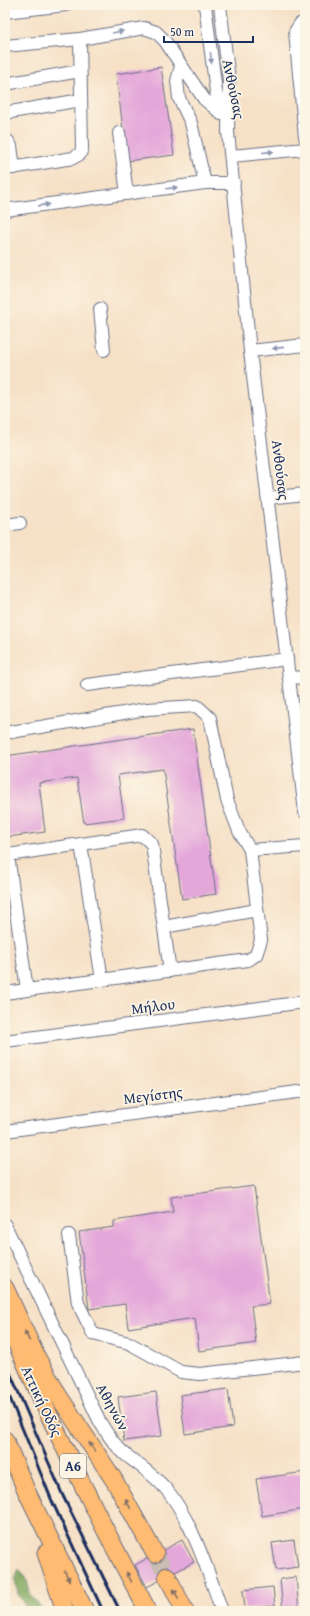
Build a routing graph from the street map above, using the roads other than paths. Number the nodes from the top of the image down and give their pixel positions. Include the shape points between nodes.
1 (66, 5) edge
2 (205, 5) edge
3 (220, 5) edge
4 (5, 12) edge
5 (305, 22) edge
6 (80, 38) junction
7 (5, 46) edge
8 (182, 66) junction
9 (80, 71) junction
10 (5, 84) edge
11 (81, 100) junction
12 (5, 113) edge
13 (221, 113) junction
14 (228, 132) junction
15 (119, 133) dead end
16 (305, 137) edge
17 (5, 140) edge
18 (305, 149) edge
19 (231, 156) junction
20 (9, 169) edge
21 (205, 183) junction
22 (234, 184) junction
23 (127, 194) junction
24 (5, 210) edge
25 (100, 309) dead end
26 (305, 345) edge
27 (104, 350) dead end
28 (250, 351) junction
29 (305, 494) edge
30 (268, 498) junction
31 (20, 523) dead end
32 (5, 525) edge
33 (287, 659) junction
34 (289, 677) junction
35 (305, 678) edge
36 (87, 685) dead end
37 (300, 732) edge
38 (5, 733) edge
39 (302, 763) edge
40 (304, 798) edge
41 (305, 812) edge
42 (81, 844) junction
43 (305, 846) edge
44 (250, 850) junction
45 (6, 854) edge
46 (257, 910) junction
47 (164, 927) junction
48 (170, 970) junction
49 (102, 980) junction
50 (27, 990) junction
51 (5, 993) edge
52 (305, 1002) edge
53 (5, 1040) edge
54 (305, 1091) edge
55 (5, 1130) edge
56 (5, 1225) edge
57 (69, 1235) dead end
58 (5, 1288) edge
59 (5, 1317) edge
60 (305, 1362) edge
61 (5, 1440) edge
62 (26, 1490) junction
63 (155, 1554) tunnel mouth
64 (167, 1576) tunnel mouth
65 (65, 1611) edge
66 (85, 1611) edge
67 (148, 1611) edge
68 (185, 1611) edge
69 (222, 1611) edge

1 - 4 street
2 -> 13 street, Ανθούσας
3 - 14 street, Ανθούσας via 229,73
5 - 16 street via 300,24 295,32
6 - 7 street
6 -> 8 street via 144,28 156,32
6 - 9 street
8 - 13 street via 204,99
8 - 21 street via 177,81 179,98 191,123
9 - 10 street
9 - 11 street
11 - 12 street
11 - 20 street via 80,154 73,158
13 - 14 street, Ανθούσας
14 - 19 street, Ανθούσας
15 - 23 street
17 - 20 street via 11,146
19 -> 18 street
19 - 22 street, Ανθούσας
21 - 22 street
23 -> 21 street
22 - 28 street, Ανθούσας
24 -> 23 street
25 - 27 street
26 -> 28 street
28 - 30 street, Ανθούσας
29 - 30 street
30 - 33 street, Ανθούσας
31 - 32 street
33 - 34 street, Ανθούσας
33 - 36 street
34 - 35 street
34 - 37 street, Ανθούσας
37 - 39 street, Ανθούσας
38 - 44 street via 147,709 197,706 210,718 228,800
39 - 40 street, Ανθούσας
40 - 41 street, Ανθούσας
42 - 45 street
42 - 47 street via 142,835 152,844
42 - 49 street
43 - 44 street
44 - 46 street
45 - 50 street
46 - 47 street
46 - 48 street via 261,940 256,955 248,960
47 - 48 street
48 - 49 street
49 - 50 street
50 - 51 street
52 - 53 street, Μήλου
54 - 55 street, Μεγίστης
56 - 69 street, Αθηνών via 100,1422 111,1440 166,1488 178,1506 208,1571
57 - 60 street via 78,1304 93,1334 129,1343 181,1372 200,1374
63 -> 58 highway via 114,1480 54,1388 36,1356
67 -> 59 highway, Αττική Οδός / Α6 via 76,1474
61 - 62 highway
62 - 65 highway
62 -> 66 highway
68 -> 64 highway

